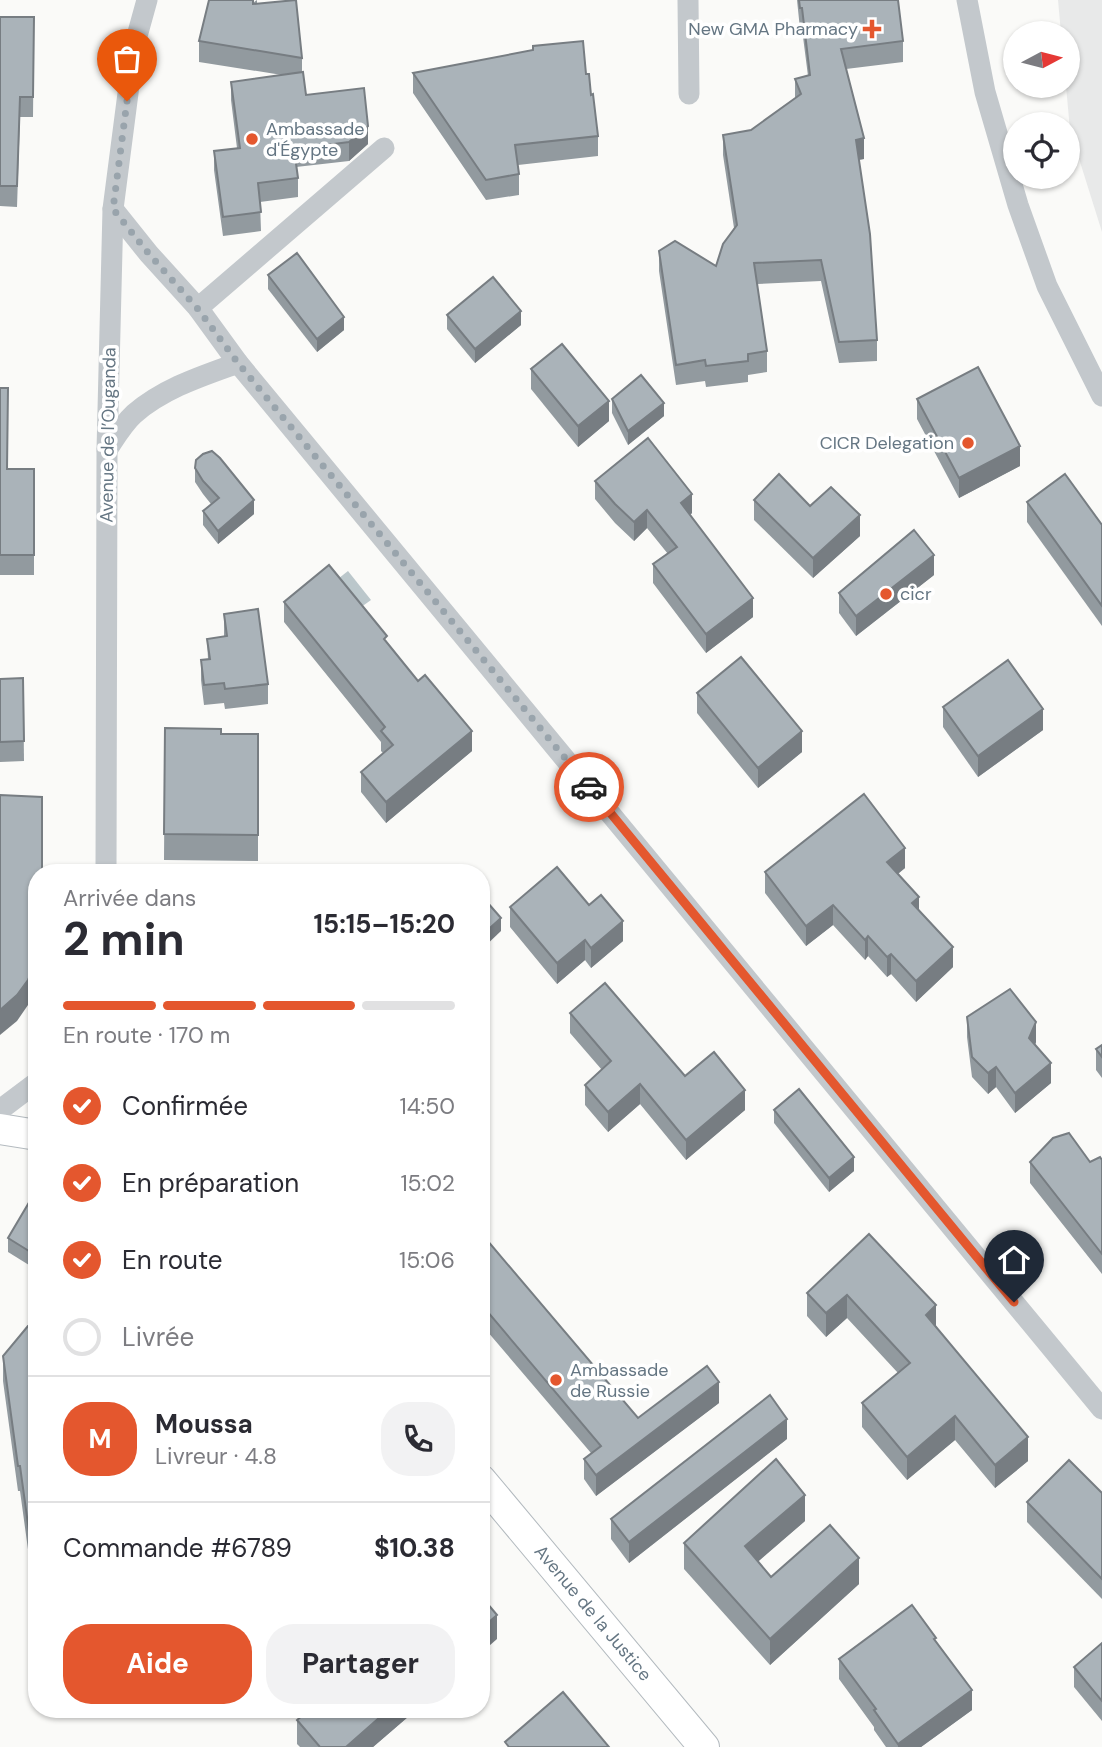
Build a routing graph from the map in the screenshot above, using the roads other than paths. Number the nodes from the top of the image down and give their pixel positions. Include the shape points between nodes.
1 (147, 0) edge
2 (688, 0) edge
3 (967, 0) edge
4 (689, 94) dead end
5 (384, 148) dead end
6 (113, 209) junction
7 (198, 309) junction
8 (238, 363) junction
9 (1102, 396) edge
10 (107, 450) junction
11 (106, 864) edge
12 (28, 1089) edge
13 (0, 1110) edge
14 (0, 1129) edge
15 (28, 1134) edge
16 (1102, 1409) edge
17 (490, 1491) edge
18 (704, 1747) edge

1 - 6 street, Avenue de l’Ouganda via 134,47
2 - 4 street
3 - 9 street via 985,92 1018,205 1047,286
5 - 7 street
6 - 7 street
6 - 10 street, Avenue de l’Ouganda
7 - 8 street
8 - 10 street via 159,395 132,416
8 - 16 street
10 - 11 street, Avenue de l’Ouganda
12 - 13 street
14 - 15 main road
17 - 18 main road, Avenue de la Justice

